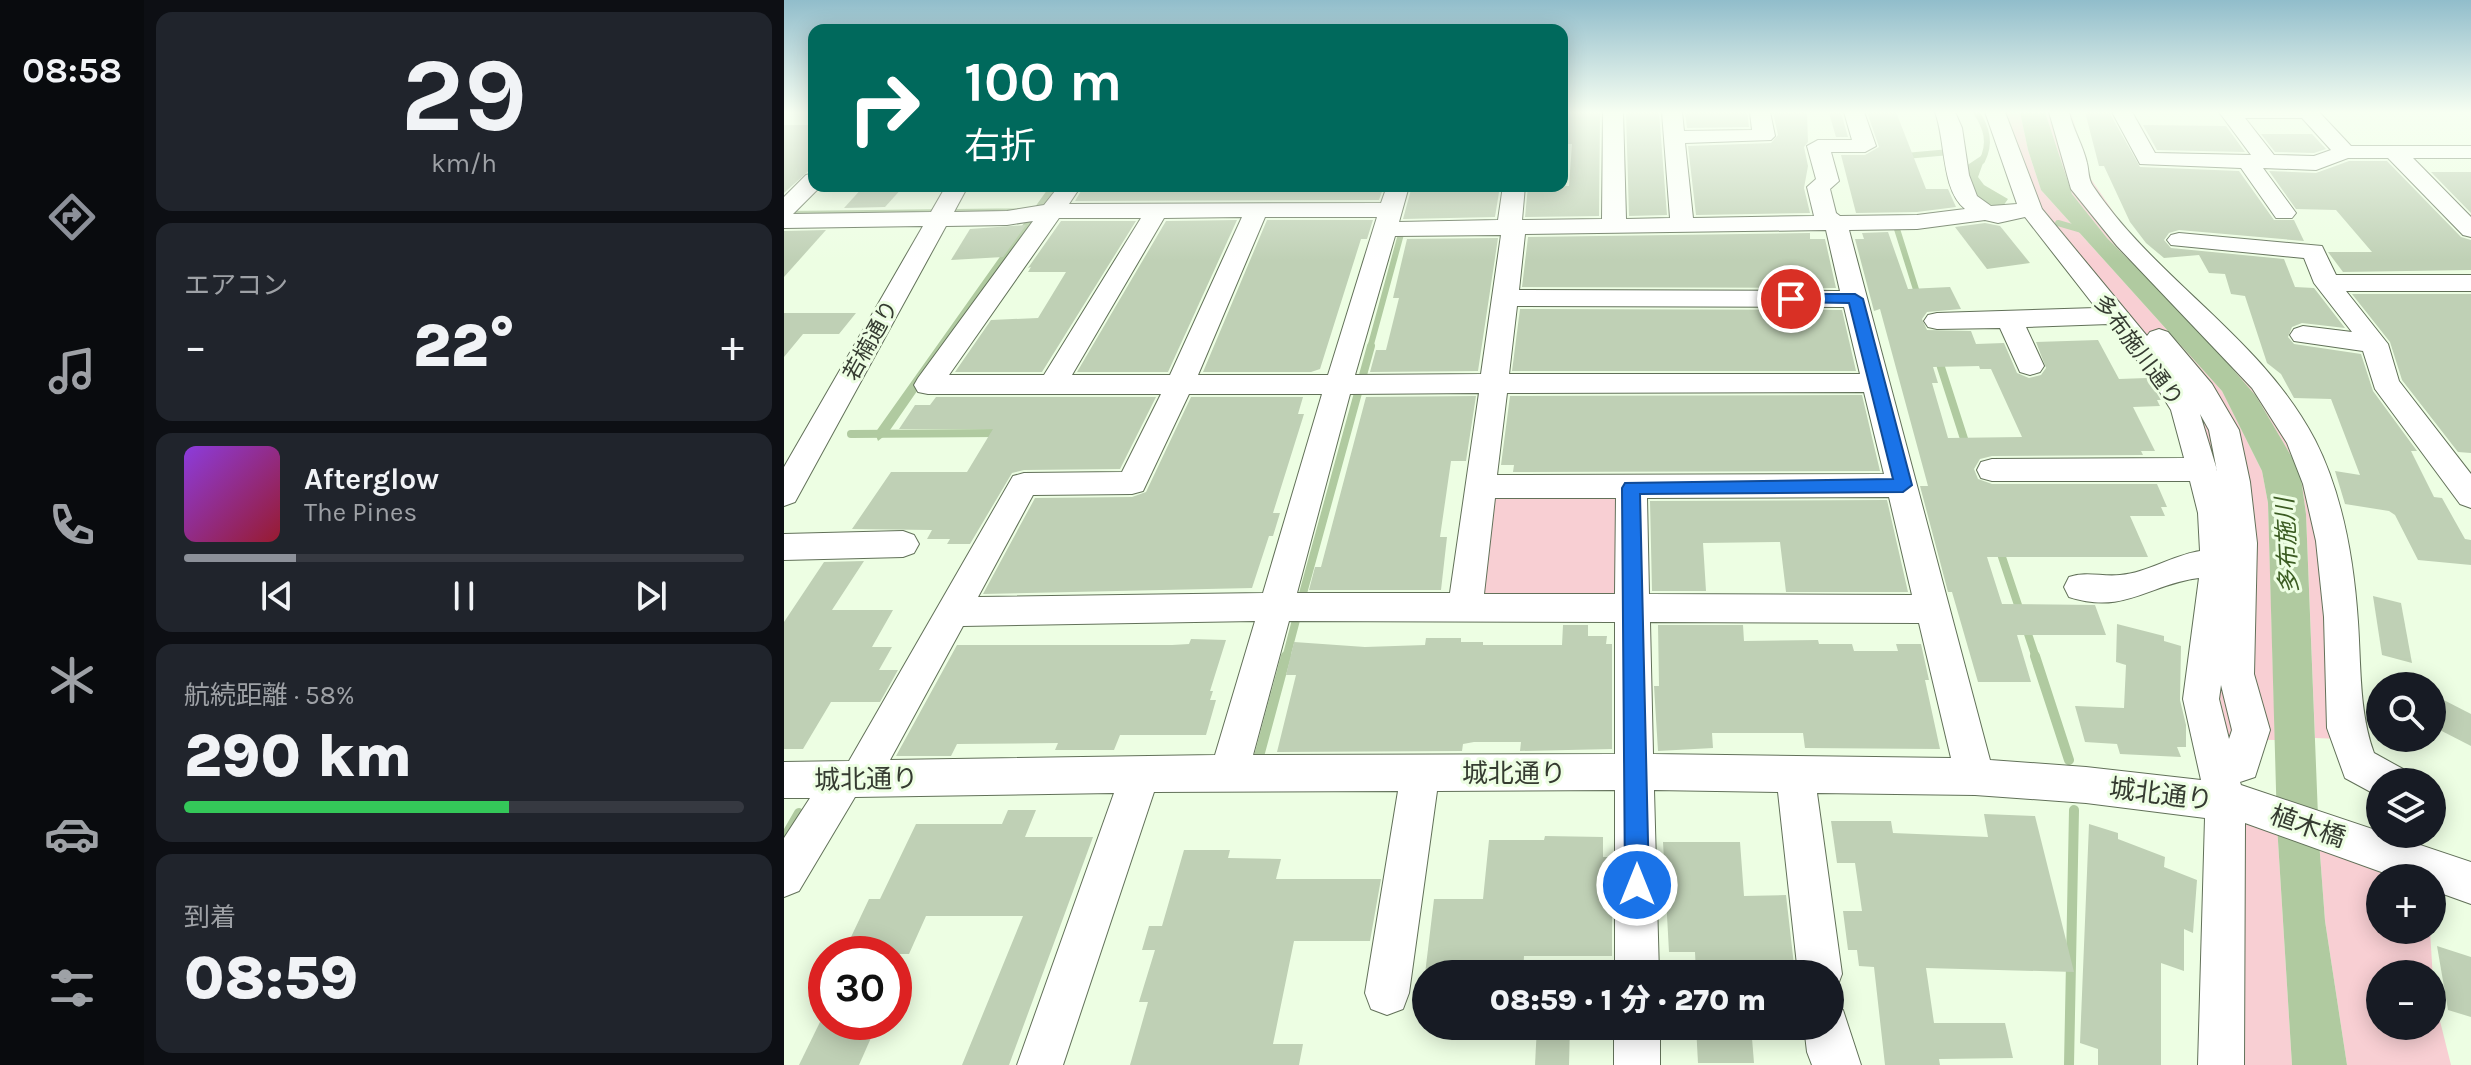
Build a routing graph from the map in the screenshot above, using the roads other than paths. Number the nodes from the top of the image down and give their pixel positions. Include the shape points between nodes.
1 (2258, 161) edge
2 (1613, 162) edge
3 (1677, 162) edge
4 (1822, 162) edge
5 (1959, 162) edge
6 (2017, 162) edge
7 (2082, 162) edge
8 (2278, 162) edge
9 (2319, 162) edge
10 (2404, 162) edge
11 (808, 187) edge
12 (954, 192) edge
13 (1064, 192) edge
14 (1175, 192) edge
15 (1280, 192) edge
16 (1514, 192) edge
17 (1392, 208) edge
18 (1162, 210) junction
19 (1266, 210) junction
20 (785, 213) edge
21 (1985, 213) junction
22 (2284, 213) dead end
23 (941, 214) junction
24 (1041, 214) junction
25 (2037, 218) junction
26 (1836, 224) junction
27 (1614, 227) junction
28 (1682, 227) junction
29 (1512, 228) junction
30 (2471, 230) edge
31 (2179, 240) dead end
32 (2079, 270) junction
33 (2327, 283) junction
34 (2471, 283) edge
35 (1504, 298) junction
36 (1855, 299) junction
37 (2116, 316) junction
38 (2009, 319) junction
39 (1937, 321) dead end
40 (2303, 335) dead end
41 (2375, 344) junction
42 (2030, 366) dead end
43 (1181, 382) junction
44 (1053, 383) junction
45 (1339, 383) junction
46 (1495, 383) junction
47 (1877, 383) junction
48 (2190, 427) junction
49 (2224, 430) junction
50 (1992, 470) dead end
51 (2214, 478) junction
52 (1903, 485) junction
53 (1480, 487) junction
54 (1631, 488) junction
55 (784, 494) edge
56 (2471, 496) edge
57 (903, 544) dead end
58 (784, 547) edge
59 (2217, 562) junction
60 (2081, 587) dead end
61 (1274, 607) junction
62 (1465, 608) junction
63 (1633, 608) junction
64 (1933, 609) junction
65 (952, 612) junction
66 (2366, 769) edge
67 (1637, 772) junction
68 (1229, 773) junction
69 (1420, 773) junction
70 (1795, 774) junction
71 (1140, 775) junction
72 (1975, 777) junction
73 (852, 778) junction
74 (784, 780) edge
75 (2228, 792) junction
76 (784, 876) edge
77 (2471, 883) edge
78 (1637, 960) edge
79 (1818, 960) edge
80 (1387, 993) dead end
81 (1637, 1040) edge
82 (1829, 1040) edge
83 (1040, 1065) edge
84 (1637, 1065) edge
85 (1838, 1065) edge
86 (2221, 1065) edge

1 - 22 street
2 - 27 street
3 - 28 street
4 - 26 street via 1828,181 1818,187 1825,216
5 - 21 street via 1965,200
6 - 25 street, 多布施川通り
7 - 66 street via 2079,184 2260,370 2301,442 2332,541 2346,728 2359,765
8 - 9 street
10 - 30 street
11 - 20 street
12 - 23 street, 若楠通り
13 - 24 street
14 - 18 street
15 - 19 street
16 - 29 street
17 - 19 street
17 - 29 street
17 - 45 street
18 - 19 street
18 - 24 street
18 - 44 street
19 - 43 street
20 - 23 street
21 - 25 street
21 - 26 street
21 - 32 street via 2014,220 2057,259
23 - 24 street
23 - 55 street, 若楠通り
24 - 44 street via 1023,249 928,385
25 - 32 street, 多布施川通り
25 - 49 street via 2059,226 2160,338 2202,391
26 - 28 street
26 - 36 street
27 - 28 street
27 - 29 street
29 - 35 street
31 - 33 street via 2313,251
32 - 37 street, 多布施川通り
33 - 34 street
33 - 41 street
35 - 36 street
35 - 46 street
36 - 47 street
37 - 38 street
37 - 48 street, 多布施川通り via 2163,375
38 - 39 street
38 - 42 street
40 - 41 street
41 - 56 street via 2385,382
43 - 44 street
43 - 45 street
43 - 65 street via 1132,483 1024,484
45 - 46 street
45 - 61 street
46 - 47 street
46 - 53 street
47 - 52 street
48 - 49 street
48 - 51 street, 多布施川通り
49 - 51 street
50 - 51 street via 2176,468
51 - 59 street, 多布施川通り
51 - 75 street via 2241,543 2236,674 2251,730
52 - 54 street
52 - 64 street
53 - 54 street
53 - 62 street
54 - 63 street
57 - 58 street
59 - 60 street via 2186,566 2123,589
59 - 75 street, 多布施川通り via 2201,699
61 - 62 street
61 - 65 street
61 - 68 street
62 - 63 street
63 - 64 street
63 - 67 street
64 - 72 street
65 - 73 street
67 - 69 street, 城北通り
67 - 70 street, 城北通り
67 - 78 street
68 - 69 street, 城北通り
68 - 71 street, 城北通り
69 - 80 street
70 - 72 street, 城北通り
70 - 79 street
71 - 73 street, 城北通り
71 - 83 street
72 - 75 street, 城北通り
73 - 74 street, 城北通り
73 - 76 street
75 - 77 street, 植木橋
75 - 86 street, 多布施川通り
81 - 84 street
82 - 85 street

